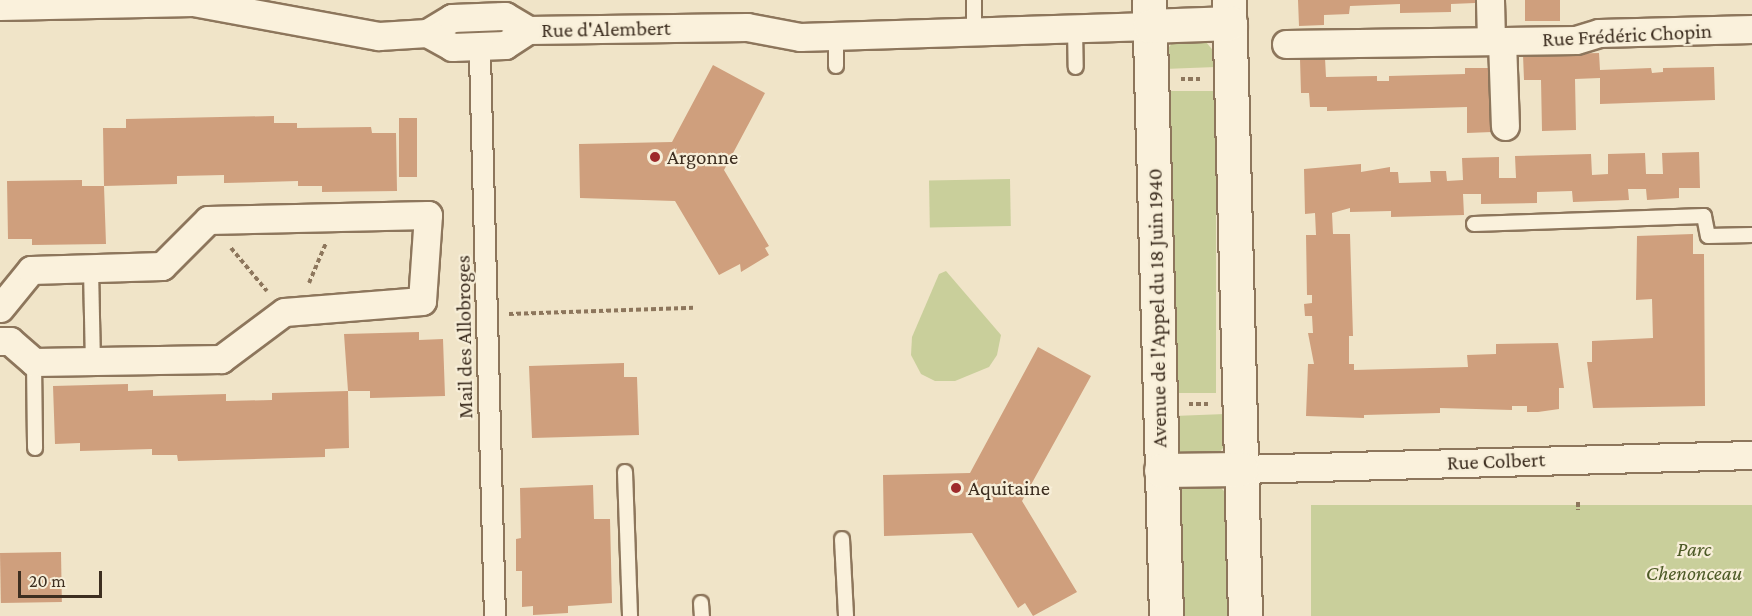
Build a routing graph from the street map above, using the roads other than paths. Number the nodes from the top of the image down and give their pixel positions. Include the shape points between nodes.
1 (974, 0) edge
2 (1490, 0) edge
3 (0, 6) edge
4 (1230, 11) edge
5 (1150, 13) edge
6 (1075, 28) junction
7 (1752, 29) edge
8 (974, 32) junction
9 (836, 37) junction
10 (1497, 41) junction
11 (1286, 44) dead end
12 (480, 56) dead end
13 (836, 66) dead end
14 (1076, 67) dead end
15 (1504, 126) dead end
16 (1474, 224) dead end
17 (1752, 235) edge
18 (91, 268) junction
19 (0, 308) edge
20 (0, 341) edge
21 (34, 362) junction
22 (93, 362) junction
23 (35, 448) dead end
24 (1752, 455) edge
25 (1241, 469) junction
26 (1161, 470) junction
27 (625, 472) dead end
28 (842, 539) dead end
29 (495, 616) edge
30 (630, 616) edge
31 (846, 616) edge
32 (1166, 616) edge
33 (1245, 616) edge

1 - 8 lane
2 - 10 street
3 - 9 street, Rue d'Alembert via 193,2 379,36 427,33 452,18 505,16 528,30 747,27 800,37
4 - 5 street
4 - 25 street
5 - 6 street, Rue d'Alembert
5 - 26 street, Avenue de l'Appel du 18 Juin 1940
6 - 8 street, Rue d'Alembert
6 - 14 lane
7 - 10 street, Rue Frédéric Chopin via 1599,33 1576,40
8 - 9 street, Rue d'Alembert
9 - 13 lane
10 - 11 street, Rue Frédéric Chopin
10 - 15 street
12 - 29 street, Mail des Allobroges
16 - 17 lane via 1704,216 1708,236
18 - 19 street via 31,270
18 - 22 lane
18 - 22 street via 163,272 208,220 428,215 422,301 291,312 221,359
20 - 21 street via 10,341
21 - 22 street
21 - 23 lane
24 - 25 street, Rue Colbert
25 - 26 street
25 - 33 street
26 - 32 street, Avenue de l'Appel du 18 Juin 1940
27 - 30 lane
28 - 31 lane

